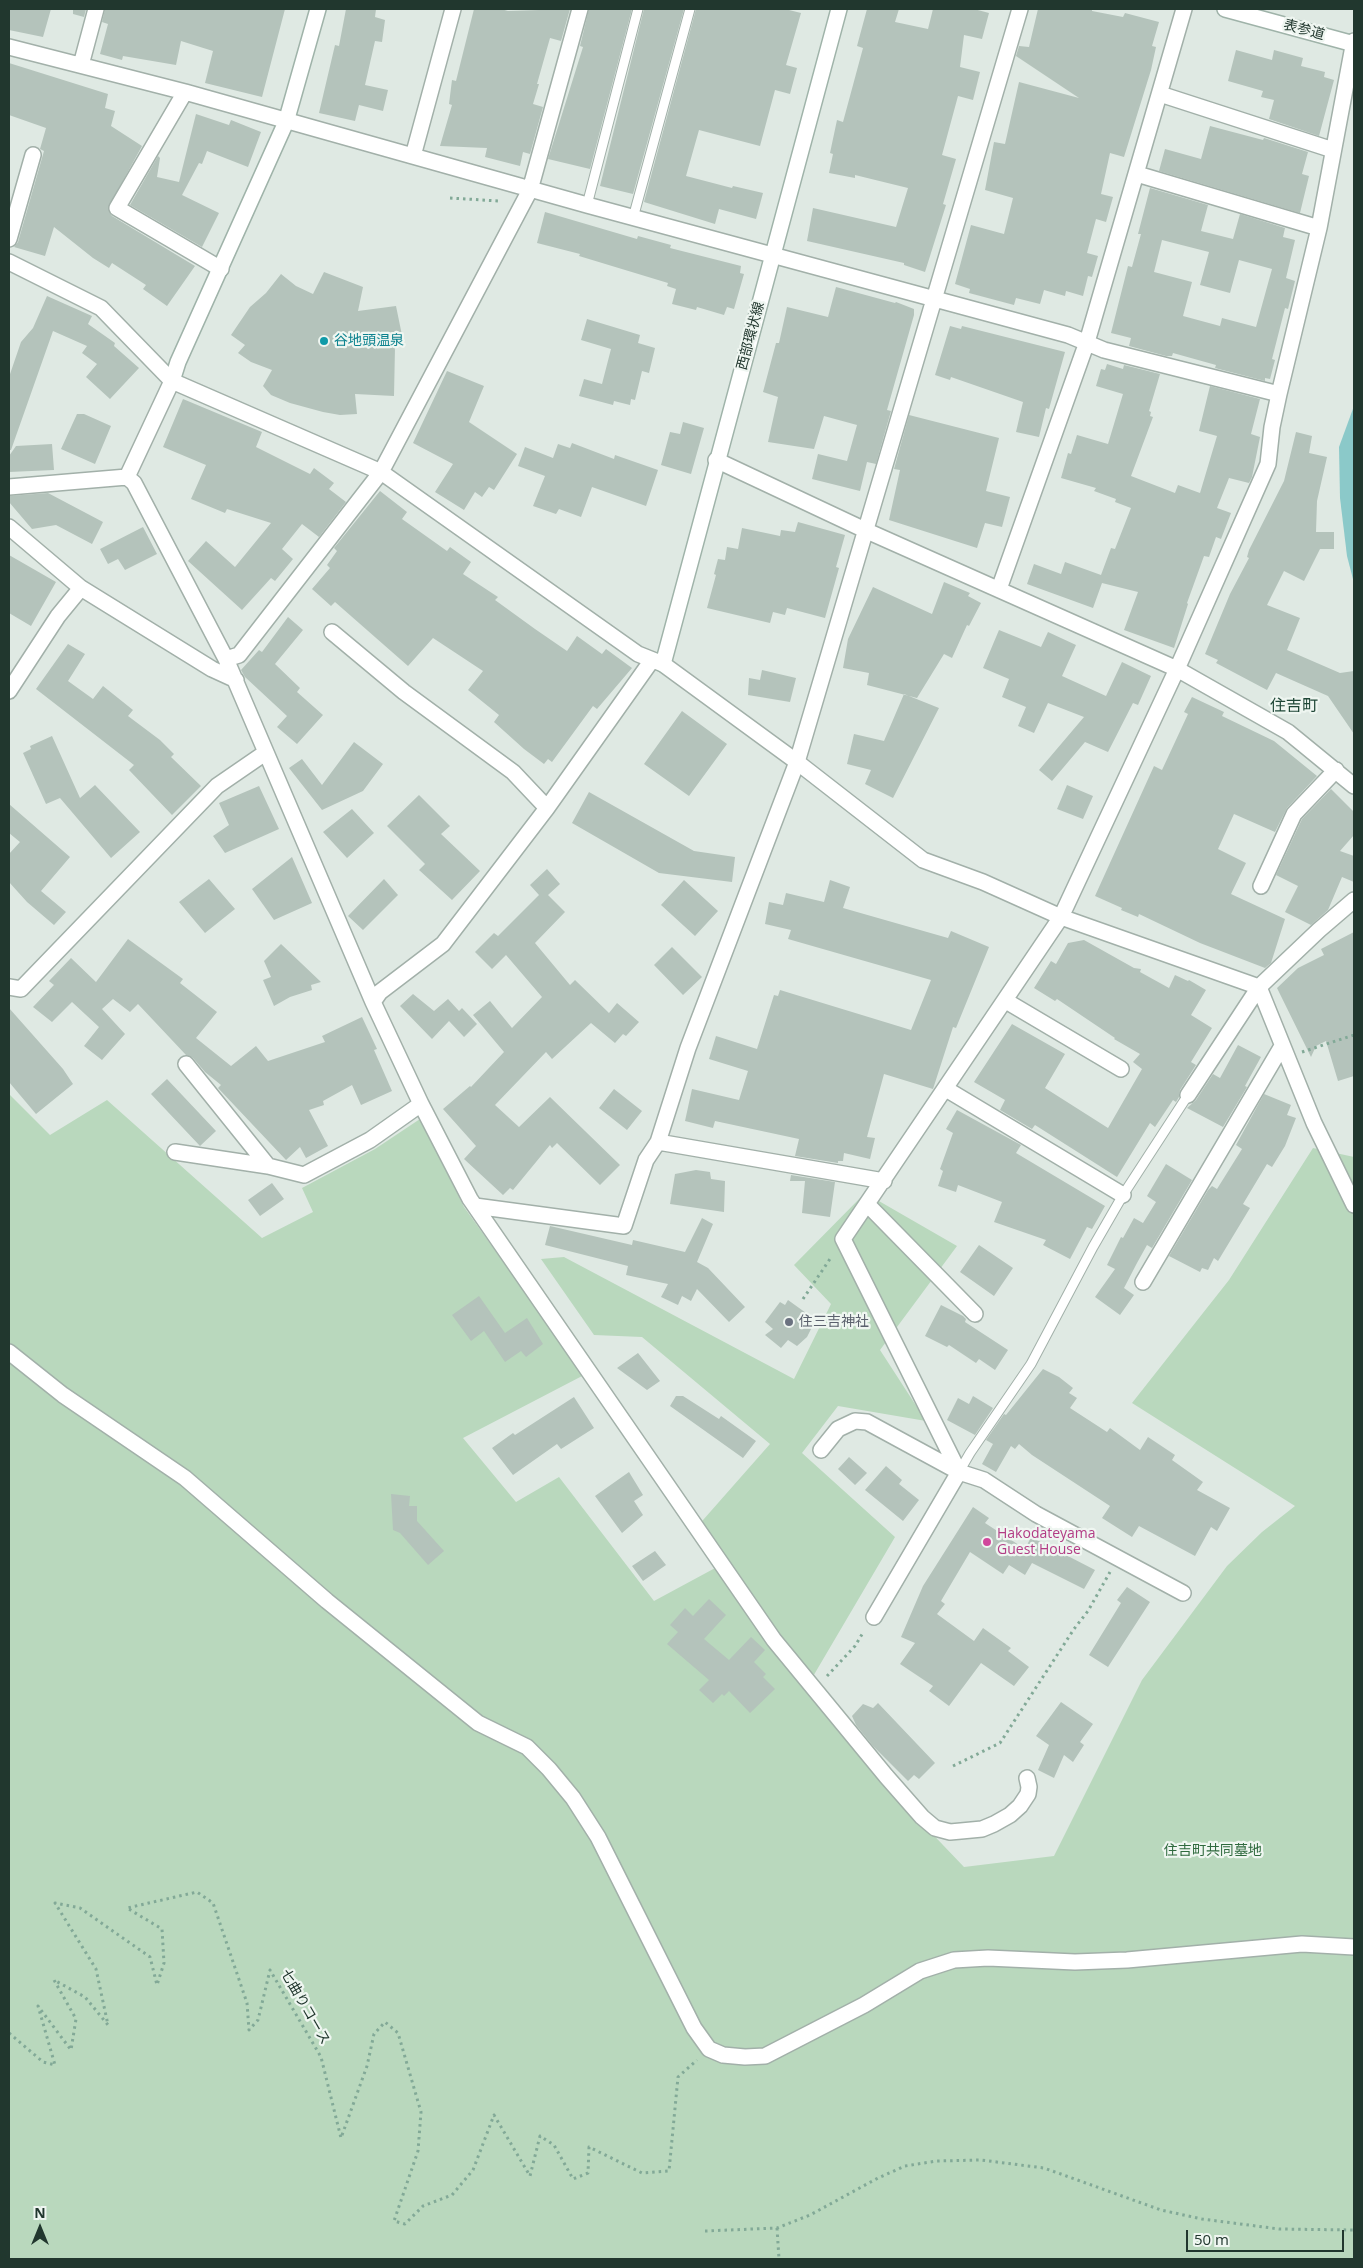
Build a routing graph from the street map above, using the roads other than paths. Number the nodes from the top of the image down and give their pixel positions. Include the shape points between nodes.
1 (96, 9) edge
2 (318, 9) edge
3 (453, 9) edge
4 (580, 9) edge
5 (638, 9) edge
6 (690, 9) edge
7 (839, 9) edge
8 (1020, 9) edge
9 (1184, 9) edge
10 (1225, 9) edge
11 (1354, 43) edge
12 (9, 47) edge
13 (81, 66) junction
14 (185, 92) junction
15 (1160, 94) junction
16 (286, 122) junction
17 (1333, 150) junction
18 (33, 155) dead end
19 (413, 156) junction
20 (1137, 174) junction
21 (530, 190) junction
22 (587, 205) junction
23 (633, 218) junction
24 (1319, 228) junction
25 (9, 239) edge
26 (773, 255) junction
27 (9, 262) edge
28 (221, 269) junction
29 (935, 299) junction
30 (1087, 342) junction
31 (172, 381) junction
32 (1279, 394) junction
33 (716, 460) junction
34 (381, 472) junction
35 (127, 477) junction
36 (9, 487) edge
37 (9, 527) edge
38 (866, 531) junction
39 (81, 588) junction
40 (999, 589) junction
41 (332, 632) dead end
42 (226, 659) junction
43 (657, 662) junction
44 (1177, 669) junction
45 (236, 680) junction
46 (9, 691) edge
47 (265, 753) junction
48 (797, 762) junction
49 (1336, 770) junction
50 (1354, 786) edge
51 (547, 808) junction
52 (1261, 886) dead end
53 (1354, 900) edge
54 (1061, 917) junction
55 (9, 987) edge
56 (1259, 987) junction
57 (1006, 1001) junction
58 (373, 1002) junction
59 (1284, 1051) junction
60 (186, 1064) dead end
61 (1121, 1069) dead end
62 (946, 1089) junction
63 (1188, 1095) joint
64 (421, 1104) junction
65 (658, 1142) junction
66 (175, 1152) dead end
67 (268, 1166) junction
68 (884, 1181) junction
69 (1123, 1195) junction
70 (1354, 1205) edge
71 (475, 1206) junction
72 (868, 1206) junction
73 (1142, 1282) dead end
74 (975, 1314) dead end
75 (9, 1352) edge
76 (822, 1450) dead end
77 (960, 1472) junction
78 (1183, 1593) dead end
79 (874, 1617) road end
80 (1027, 1778) dead end
81 (1354, 1947) edge

1 - 13 street
2 - 16 street
3 - 19 street
4 - 21 street
5 - 22 lane
6 - 23 lane
7 - 26 street, 西部環状線
8 - 29 street
9 - 15 street
10 - 11 street, 表参道
11 - 17 street
12 - 13 street
13 - 14 street
14 - 16 street
14 - 28 street via 117,208
15 - 17 street
15 - 20 street
16 - 19 street
16 - 28 street
17 - 24 street
18 - 25 street
19 - 21 street
20 - 24 street
20 - 30 street
21 - 22 street
21 - 34 street
22 - 23 street
23 - 26 street
24 - 32 street
26 - 29 street
26 - 33 street, 西部環状線
27 - 31 street via 101,308
28 - 31 street
29 - 30 street
29 - 38 street
30 - 32 street via 1104,350
30 - 40 street
31 - 34 street
31 - 35 street
32 - 44 street via 1268,464
33 - 38 street
33 - 43 street, 西部環状線
34 - 42 street via 239,655
34 - 43 street via 638,654
35 - 36 street
35 - 42 street via 134,483
37 - 39 street
38 - 40 street
38 - 48 street
39 - 45 street via 212,669
39 - 46 street via 58,616
40 - 44 street
41 - 51 street via 404,692 513,772
42 - 45 street
43 - 48 street
43 - 51 street
44 - 49 street via 1288,732
44 - 54 street
45 - 47 street
47 - 55 street via 217,786 22,989
47 - 58 street
48 - 54 street via 923,860 983,882
48 - 65 street via 688,1048
49 - 50 street
49 - 52 street via 1294,814
51 - 58 street via 443,944 380,992
53 - 56 street
54 - 56 street
54 - 57 street
56 - 59 street
56 - 63 street
57 - 61 street
57 - 62 street
58 - 64 street
59 - 70 street
59 - 73 street
60 - 67 street
62 - 68 street
62 - 69 street
63 - 69 lane
64 - 67 street via 370,1140 304,1175
64 - 71 street
65 - 68 street
65 - 71 street via 646,1160 624,1226
66 - 67 street
68 - 72 street
69 - 77 lane via 1031,1364
71 - 80 street via 774,1640 922,1818 935,1828 950,1832 982,1829 1010,1815 1020,1806 1028,1794
72 - 74 street
72 - 77 street via 844,1239
75 - 81 street via 63,1395 185,1478 327,1601 478,1723 527,1747 549,1768 598,1837 694,2028 709,2049 723,2055 765,2056 864,2005 920,1971 954,1960 988,1958 1075,1962 1302,1944
76 - 77 street via 838,1429 855,1421 866,1422
77 - 78 street via 984,1480 1036,1514
77 - 79 street

